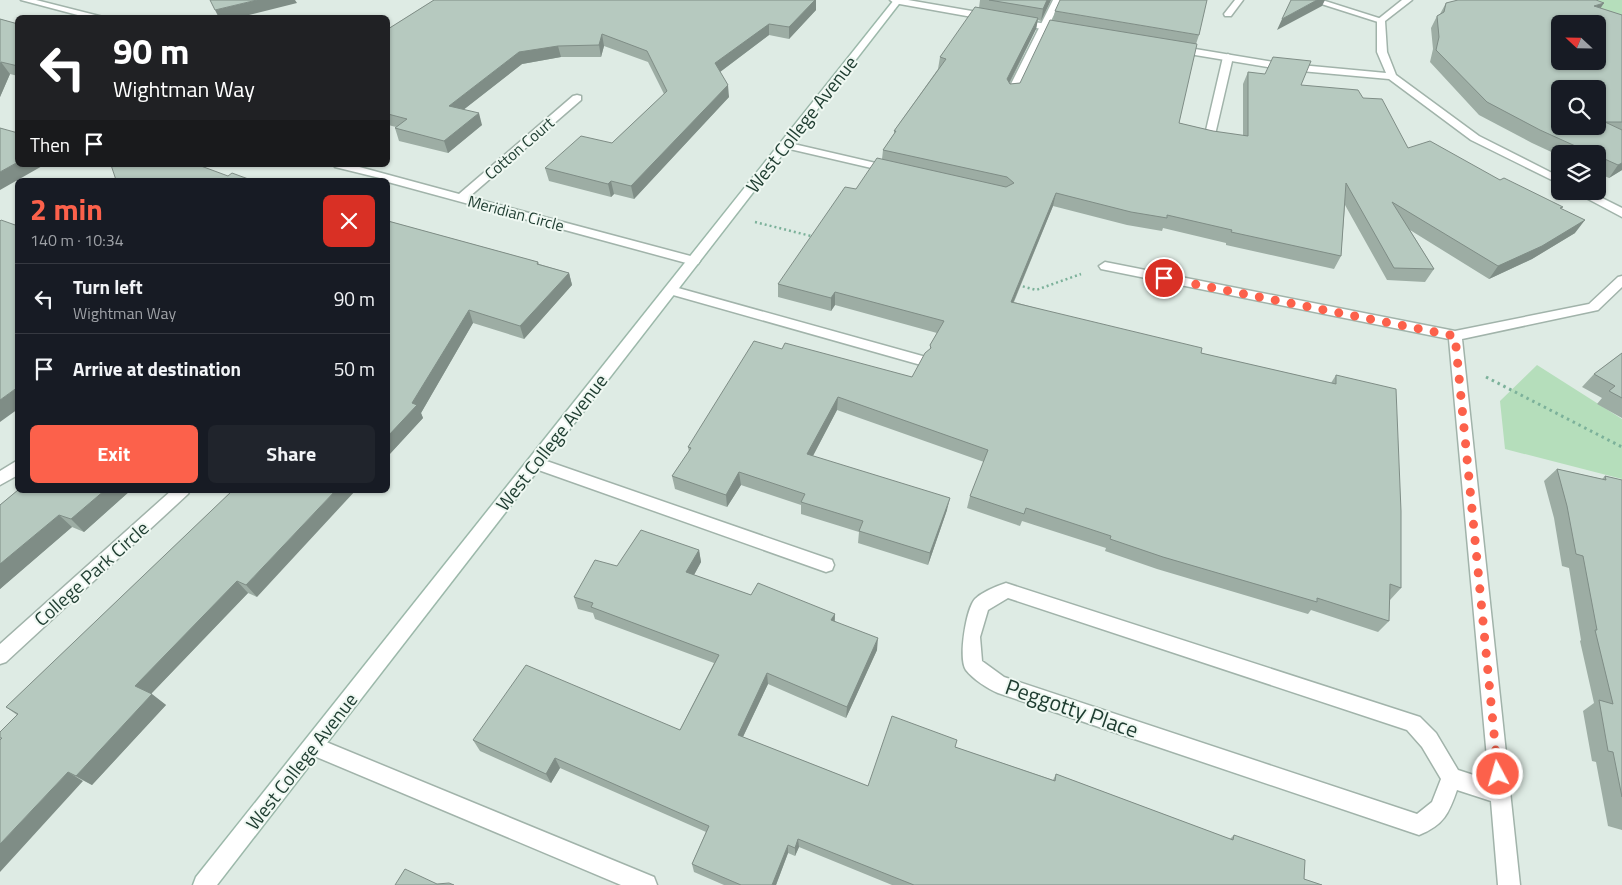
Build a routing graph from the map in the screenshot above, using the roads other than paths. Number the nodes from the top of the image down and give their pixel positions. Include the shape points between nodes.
1 (25, 0) edge
2 (897, 0) edge
3 (1057, 0) edge
4 (1239, 0) edge
5 (1313, 0) edge
6 (1408, 0) edge
7 (41, 2) edge
8 (1228, 14) dead end
9 (91, 15) edge
10 (1381, 20) junction
11 (1044, 26) junction
12 (1073, 31) edge
13 (1170, 48) edge
14 (1228, 57) junction
15 (1392, 76) junction
16 (1012, 92) edge
17 (577, 98) dead end
18 (1209, 139) edge
19 (785, 145) junction
20 (346, 167) edge
21 (909, 173) edge
22 (1551, 176) edge
23 (387, 178) edge
24 (390, 179) edge
25 (461, 198) junction
26 (1597, 200) edge
27 (1622, 213) edge
28 (694, 261) junction
29 (1105, 266) road end
30 (1622, 280) edge
31 (671, 290) junction
32 (1455, 336) junction
33 (921, 360) edge
34 (535, 463) junction
35 (15, 468) edge
36 (0, 480) edge
37 (179, 493) edge
38 (826, 565) dead end
39 (0, 656) edge
40 (314, 746) junction
41 (1451, 778) junction
42 (1500, 794) junction
43 (204, 885) edge
44 (646, 885) edge
45 (1509, 885) edge

1 - 7 street
2 - 11 street
2 - 19 street, West College Avenue
3 - 11 street
4 - 8 street
5 - 10 street
6 - 10 street
7 - 9 street
10 - 15 street via 1382,52
11 - 12 street
11 - 16 street
13 - 14 street
14 - 15 street via 1279,66
14 - 18 street
15 - 22 street via 1475,138
17 - 25 street, Cotton Court
19 - 21 street
19 - 28 street, West College Avenue
20 - 23 street, Meridian Circle
24 - 25 street, Meridian Circle
25 - 28 street, Meridian Circle
26 - 27 street
28 - 31 street, West College Avenue
29 - 32 street
30 - 32 street via 1593,307
31 - 33 street
31 - 34 street, West College Avenue
32 - 42 street
34 - 38 street
34 - 40 street, West College Avenue
35 - 36 street
37 - 39 street, College Park Circle
40 - 43 street, West College Avenue
40 - 44 street
41 - 41 street, Peggotty Place via 1429,740 1413,723 1006,590 981,605 970,637 973,665 998,684 1420,825 1440,809
41 - 42 street
42 - 45 street

